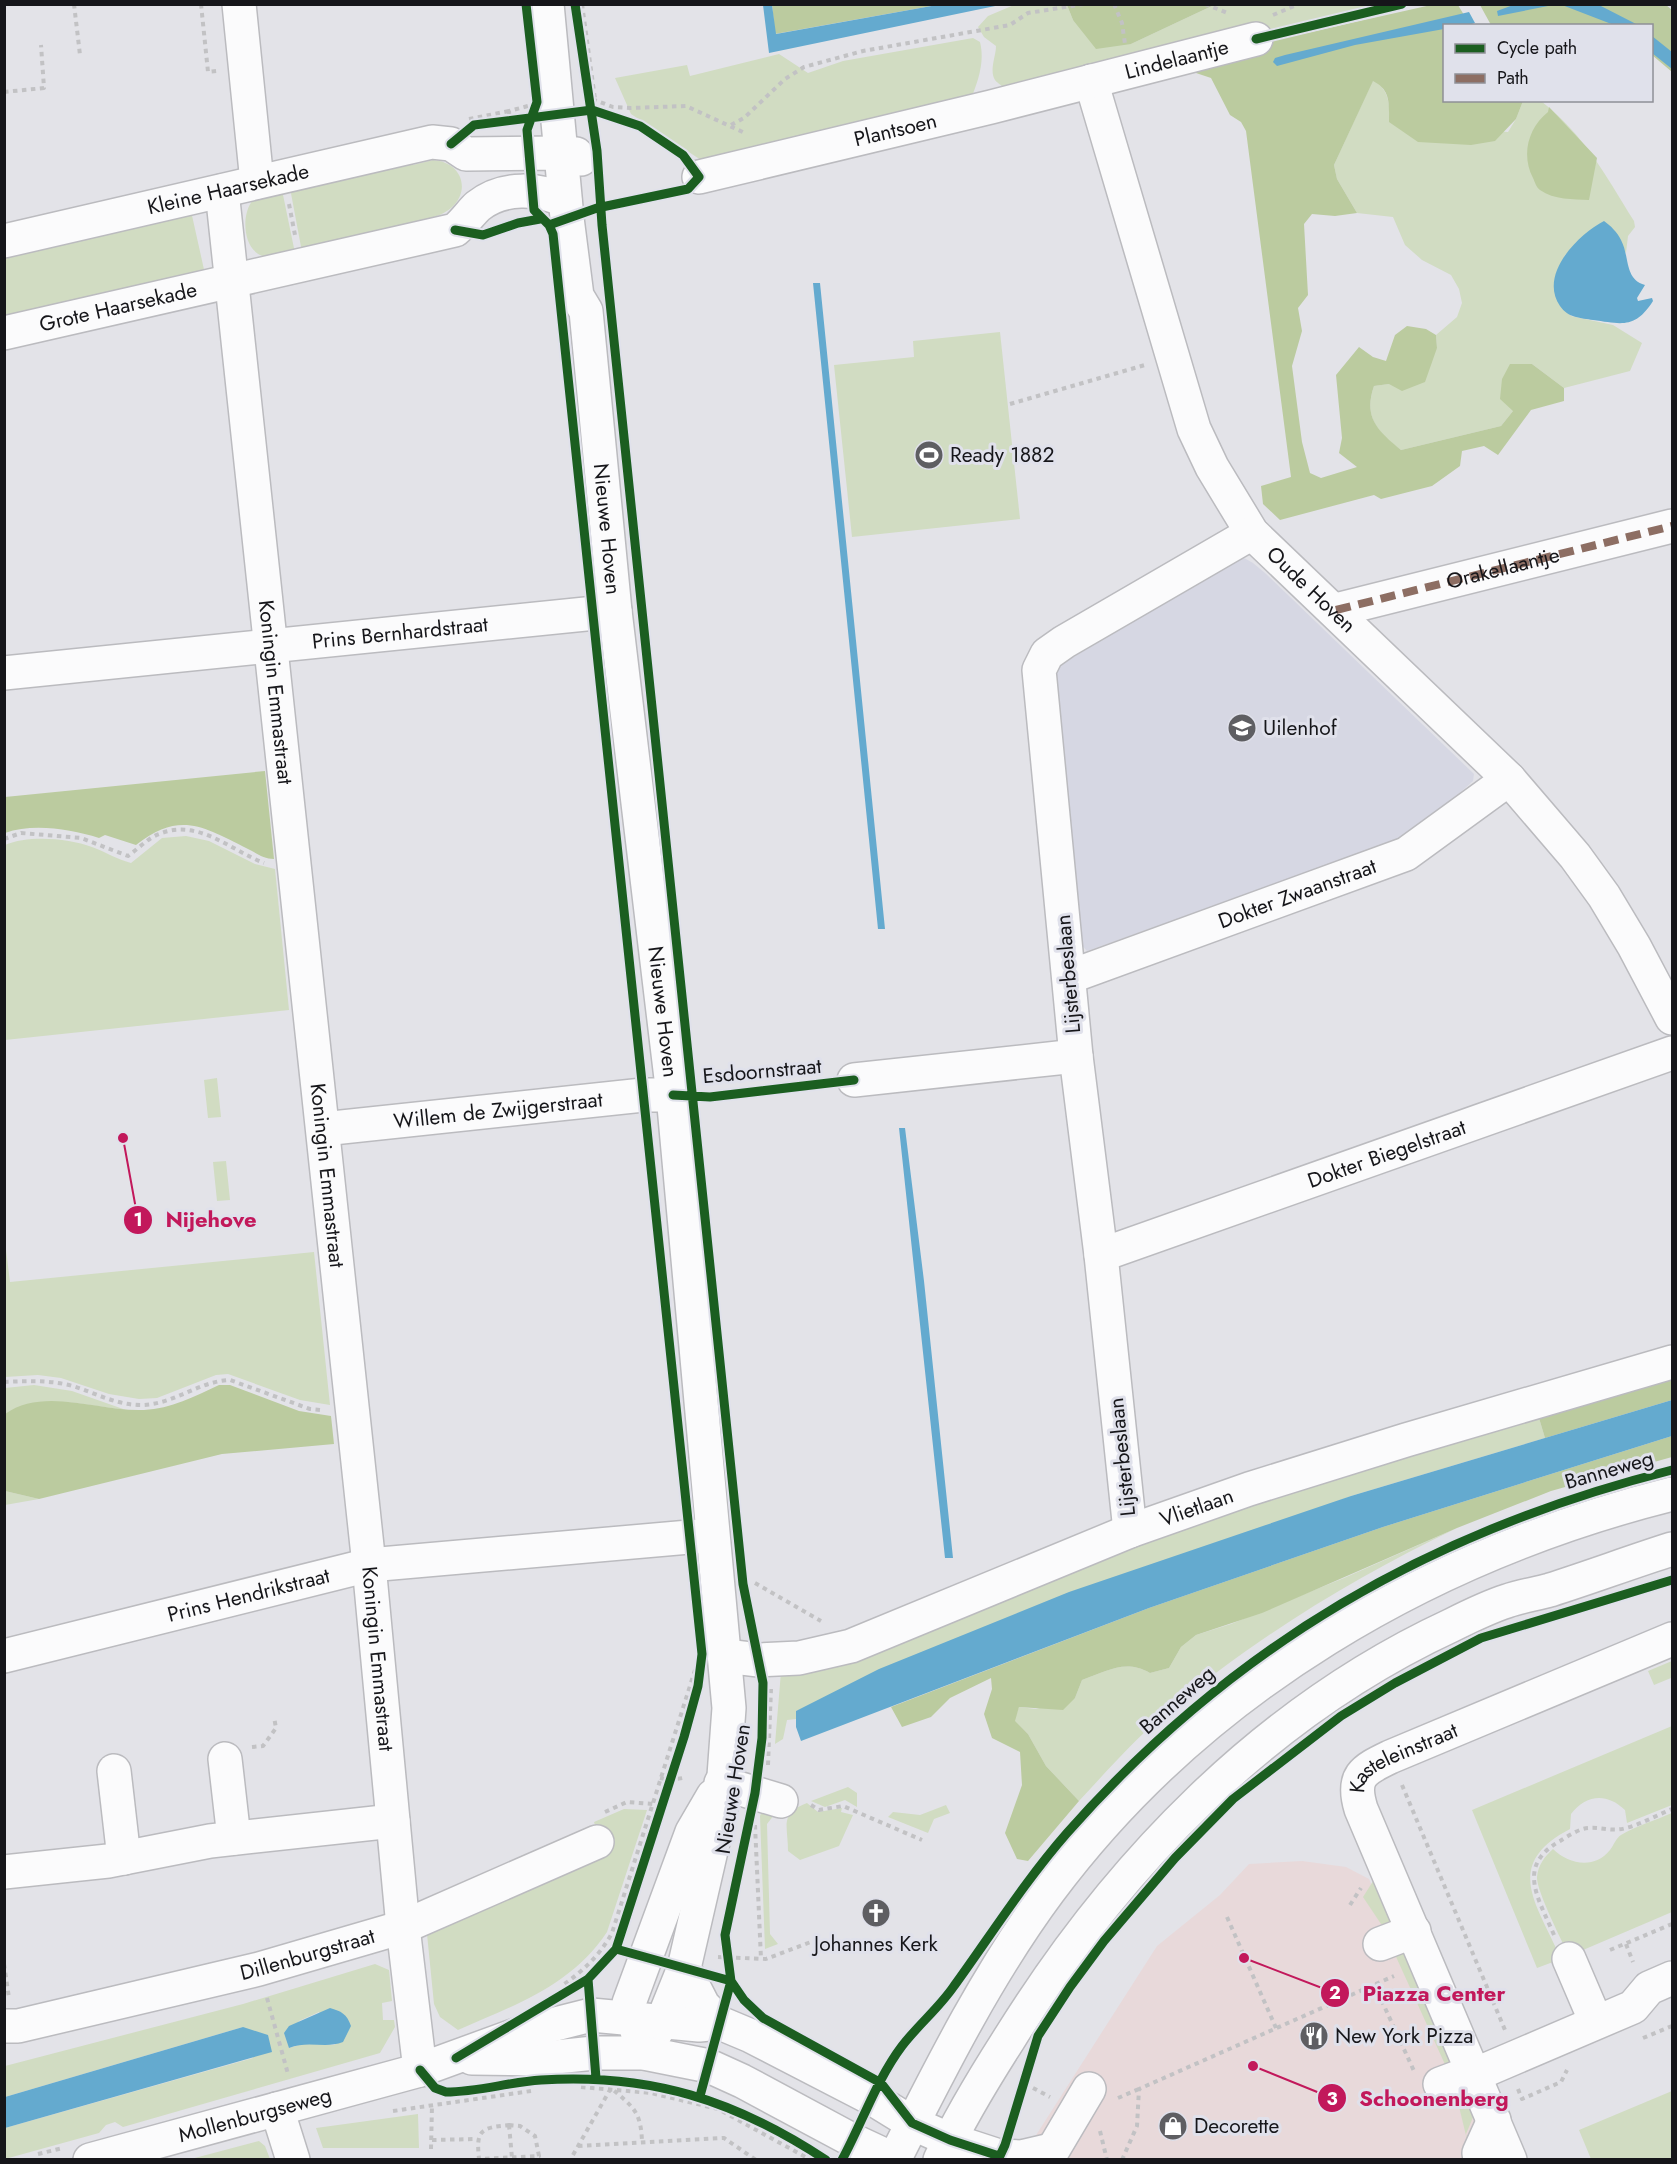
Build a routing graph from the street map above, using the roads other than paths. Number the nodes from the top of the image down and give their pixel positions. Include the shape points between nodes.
1 (239, 4) edge
2 (547, 4) edge
3 (1256, 39) dead end
4 (1091, 81) junction
5 (561, 153) junction
6 (468, 171) junction
7 (699, 177) dead end
8 (270, 179) junction
9 (222, 191) junction
10 (565, 201) junction
11 (4, 241) edge
12 (233, 281) junction
13 (586, 311) junction
14 (4, 333) edge
15 (1672, 526) edge
16 (1252, 533) junction
17 (1336, 610) junction
18 (615, 611) junction
19 (272, 645) junction
20 (4, 673) edge
21 (1509, 779) junction
22 (1069, 977) junction
23 (1672, 1018) edge
24 (1672, 1053) edge
25 (1076, 1056) junction
26 (854, 1080) dead end
27 (673, 1095) junction
28 (323, 1129) junction
29 (1101, 1255) junction
30 (1672, 1362) edge
31 (1672, 1494) edge
32 (1130, 1531) junction
33 (712, 1535) junction
34 (1672, 1549) edge
35 (369, 1565) junction
36 (1672, 1639) edge
37 (713, 1655) junction
38 (4, 1656) edge
39 (225, 1759) road end
40 (114, 1771) dead end
41 (721, 1783) junction
42 (781, 1799) road end
43 (393, 1821) junction
44 (234, 1839) junction
45 (597, 1842) dead end
46 (124, 1858) junction
47 (4, 1872) edge
48 (404, 1927) junction
49 (1414, 1930) junction
50 (1380, 1944) dead end
51 (1569, 1959) road end
52 (684, 1968) junction
53 (1672, 1978) edge
54 (631, 2017) junction
55 (663, 2020) junction
56 (1596, 2022) junction
57 (720, 2023) junction
58 (4, 2026) edge
59 (644, 2053) junction
60 (456, 2058) junction
61 (420, 2070) junction
62 (1474, 2075) junction
63 (1427, 2079) road end
64 (1089, 2089) dead end
65 (277, 2109) junction
66 (1494, 2120) junction
67 (912, 2123) junction
68 (945, 2150) edge
69 (1049, 2155) edge
70 (894, 2159) edge
71 (90, 2160) edge
72 (293, 2160) edge
73 (1480, 2160) edge
74 (1510, 2160) edge

1 - 8 street
2 - 5 street, Nieuwe Hoven
3 - 4 street, Lindelaantje
4 - 7 street, Plantsoen
4 - 16 street, Oude Hoven via 1194,429
5 - 6 street, Kleine Haarsekade
5 - 10 street, Nieuwe Hoven
5 - 13 street, Nieuwe Hoven via 576,154 583,160 587,183 591,300
6 - 8 street, Kleine Haarsekade via 432,142
6 - 10 street, Grote Haarsekade via 505,193 532,190
6 - 12 street, Grote Haarsekade via 469,218 455,230
8 - 9 street, Kleine Haarsekade
9 - 11 street, Kleine Haarsekade
9 - 12 street
10 - 13 street, Nieuwe Hoven via 577,296
12 - 14 street, Grote Haarsekade
12 - 19 street, Koningin Emmastraat
13 - 18 street, Nieuwe Hoven
15 - 17 street, Orakellaantje
16 - 17 street, Oude Hoven
16 - 22 street, Lijsterbeslaan via 1058,645 1047,654 1039,670
17 - 21 street, Oude Hoven
18 - 19 street, Prins Bernhardstraat
18 - 27 street, Nieuwe Hoven
19 - 20 street, Prins Bernhardstraat
19 - 28 street, Koningin Emmastraat
21 - 22 street, Dokter Zwaanstraat via 1406,854
21 - 23 street, Oude Hoven via 1604,896
22 - 25 street, Lijsterbeslaan
24 - 29 street, Dokter Biegelstraat
25 - 26 street
25 - 29 street, Lijsterbeslaan
27 - 28 street, Willem de Zwijgerstraat
27 - 33 street, Nieuwe Hoven
28 - 35 street, Koningin Emmastraat
29 - 32 street, Lijsterbeslaan
30 - 32 street, Vlietlaan via 1395,1443
31 - 67 street, Banneweg via 1549,1529 1456,1567 1345,1627 1261,1682 1192,1736 1141,1785 1049,1892 973,2010
32 - 37 street, Vlietlaan via 851,1646 814,1656 759,1660
33 - 35 street, Prins Hendrikstraat
33 - 37 street, Nieuwe Hoven
34 - 68 street via 1505,1601 1449,1626 1361,1675 1291,1722 1226,1774 1131,1871 1048,1976
35 - 38 street, Prins Hendrikstraat
35 - 43 street, Koningin Emmastraat
36 - 49 street, Kasteleinstraat via 1390,1757 1362,1773 1358,1797
37 - 41 street, Nieuwe Hoven via 729,1707
39 - 44 street
40 - 46 street
41 - 42 street
41 - 52 street, Nieuwe Hoven via 722,1803
41 - 54 street, Nieuwe Hoven via 692,1832 629,2003
43 - 44 street
43 - 48 street, Koningin Emmastraat
44 - 46 street
45 - 48 street, Dillenburgstraat
46 - 47 street
48 - 58 street, Dillenburgstraat via 259,1969
48 - 61 street, Koningin Emmastraat
49 - 50 street
49 - 62 street, Kasteleinstraat
51 - 56 street
52 - 55 street, Nieuwe Hoven
52 - 57 street, Mollenburgseweg via 695,1992
53 - 56 street via 1649,1988 1633,2007
54 - 55 street, Mollenburgseweg
54 - 59 street, Nieuwe Hoven
54 - 60 street, Mollenburgseweg via 591,2014 566,2003 524,2032
55 - 57 street, Mollenburgseweg via 699,2025
55 - 59 street, Nieuwe Hoven
56 - 62 street
57 - 67 street, Mollenburgseweg via 873,2099
59 - 60 street, Mollenburgseweg via 537,2059
59 - 70 street, Mollenburgseweg via 709,2066
60 - 61 street, Mollenburgseweg
61 - 65 street, Mollenburgseweg
62 - 63 street
62 - 66 street, Kasteleinstraat
64 - 69 street
65 - 71 street, Mollenburgseweg
65 - 72 street
66 - 73 street
66 - 74 street, Kasteleinstraat
67 - 68 street, Mollenburgseweg
67 - 70 street, Banneweg
68 - 69 street, Mollenburgseweg via 1013,2157

